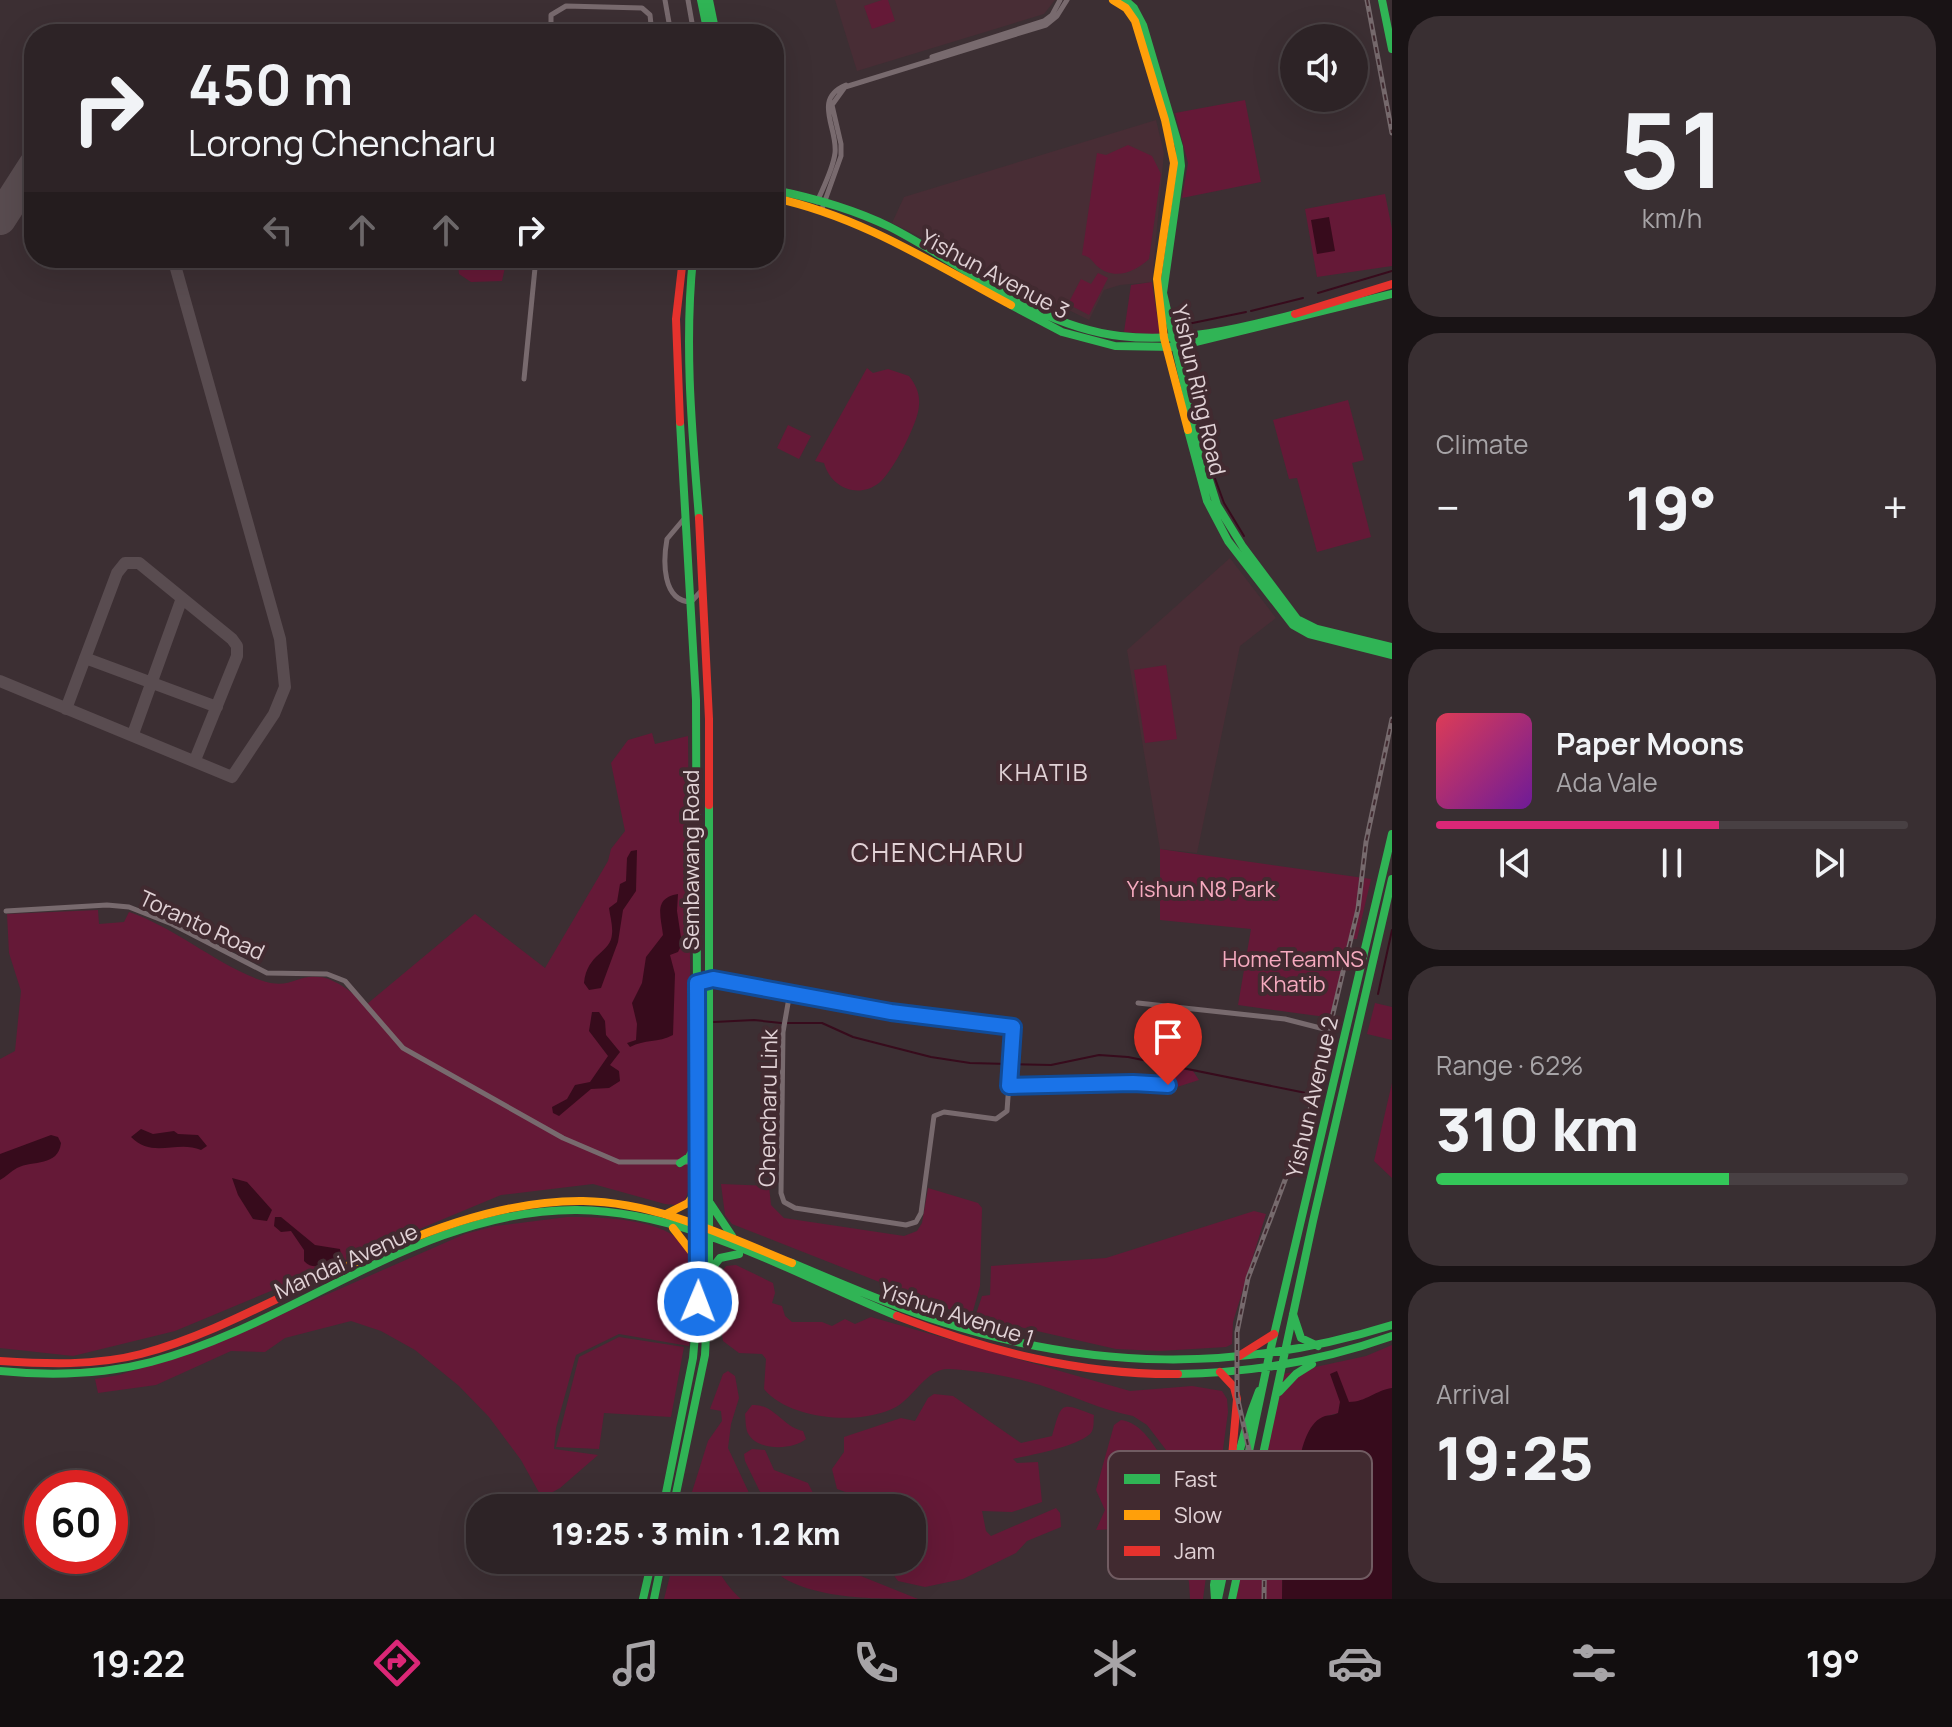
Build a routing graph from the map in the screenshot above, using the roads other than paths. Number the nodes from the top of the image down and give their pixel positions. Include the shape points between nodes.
1 (665, 0) edge
2 (688, 0) edge
3 (701, 0) edge
4 (709, 0) edge
5 (1060, 0) edge
6 (1067, 0) edge
7 (1113, 0) edge
8 (1125, 0) edge
9 (1382, 0) edge
10 (551, 24) edge
11 (651, 24) edge
12 (668, 24) edge
13 (692, 24) edge
14 (706, 24) edge
15 (714, 24) edge
16 (1392, 49) edge
17 (838, 144) junction
18 (784, 193) edge
19 (784, 199) edge
20 (820, 204) junction
21 (535, 268) edge
22 (682, 268) edge
23 (692, 268) edge
24 (1392, 284) edge
25 (1392, 294) edge
26 (1169, 343) junction
27 (524, 379) dead end
28 (684, 519) junction
29 (703, 588) junction
30 (691, 602) junction
31 (1392, 647) edge
32 (1392, 655) edge
33 (1392, 834) edge
34 (1388, 884) edge
35 (6, 911) dead end
36 (708, 979) junction
37 (697, 983) junction
38 (790, 992) junction
39 (1138, 1003) dead end
40 (1332, 1031) dead end
41 (1009, 1086) junction
42 (1174, 1089) dead end
43 (696, 1143) junction
44 (696, 1162) junction
45 (708, 1162) junction
46 (680, 1163) junction
47 (697, 1190) junction
48 (708, 1199) junction
49 (666, 1214) junction
50 (697, 1224) junction
51 (673, 1227) junction
52 (708, 1228) junction
53 (697, 1235) junction
54 (709, 1239) junction
55 (737, 1240) junction
56 (751, 1256) junction
57 (698, 1261) junction
58 (709, 1272) junction
59 (1293, 1313) junction
60 (1392, 1325) edge
61 (1378, 1331) junction
62 (1274, 1334) junction
63 (1390, 1337) edge
64 (1320, 1346) junction
65 (1284, 1354) junction
66 (1269, 1356) junction
67 (1234, 1359) junction
68 (0, 1361) edge
69 (1317, 1361) junction
70 (1283, 1367) junction
71 (1266, 1369) junction
72 (0, 1371) edge
73 (1220, 1372) junction
74 (1264, 1381) junction
75 (1278, 1393) junction
76 (1233, 1451) edge
77 (1242, 1451) edge
78 (1249, 1451) edge
79 (1265, 1451) edge
80 (666, 1494) edge
81 (676, 1494) edge
82 (649, 1574) edge
83 (659, 1574) edge
84 (1215, 1579) edge
85 (1220, 1579) edge
86 (1236, 1579) edge
87 (643, 1599) edge
88 (654, 1599) edge
89 (1216, 1599) edge
90 (1232, 1599) edge

1 - 12 street
2 - 13 street
3 - 14 main road
4 - 15 main road
5 - 17 street via 1044,21 841,87 827,104
6 - 17 street via 1046,25 845,87 832,105
7 - 26 main road, Yishun Ring Road via 1135,21 1171,141 1173,168 1157,279
8 - 26 main road, Yishun Ring Road via 1143,25 1179,147 1181,166 1163,283
9 - 16 main road
10 - 11 street via 551,15 566,6 642,8
17 - 20 street via 841,156
18 - 20 main road, Yishun Avenue 3
19 - 20 main road, Yishun Avenue 3
20 - 26 main road, Yishun Avenue 3 via 889,227 1061,319
21 - 27 street
22 - 28 main road, Sembawang Road via 676,319
23 - 29 main road, Sembawang Road via 687,352
24 - 26 main road, Yishun Avenue 3
25 - 26 main road, Yishun Avenue 3
26 - 31 main road, Yishun Ring Road via 1212,493 1228,526 1270,585 1307,625
26 - 32 main road, Yishun Ring Road via 1207,501 1228,541 1289,622 1303,632
28 - 30 main road, Sembawang Road
28 - 30 street via 665,548 667,584 672,596
29 - 30 street
29 - 36 main road, Sembawang Road via 709,719
30 - 37 main road, Sembawang Road
33 - 34 main road, Yishun Avenue 2
34 - 59 main road, Yishun Avenue 2
34 - 62 main road, Yishun Avenue 2
35 - 46 street, Toranto Road via 129,907 267,973 336,977 403,1048 563,1138 619,1162
36 - 37 street
36 - 38 street
36 - 45 main road, Sembawang Road
37 - 43 main road, Sembawang Road
38 - 41 street, Chencharu Link via 891,1012 1013,1027
38 - 41 street, Chencharu Link via 783,1029 781,1193 795,1208 906,1225 916,1222 934,1116 944,1112 1002,1117
39 - 40 street via 1285,1019
41 - 42 street via 1159,1083
43 - 44 main road, Sembawang Road
43 - 46 main road
44 - 45 street, Toranto Road
44 - 46 street, Toranto Road
44 - 47 main road, Sembawang Road
45 - 48 main road, Sembawang Road
47 - 49 main road via 688,1203
47 - 50 main road, Sembawang Road
48 - 52 main road, Sembawang Road
48 - 55 main road
49 - 50 main road, Mandai Avenue
49 - 68 main road, Mandai Avenue via 580,1201 520,1206 378,1254 215,1327 140,1354 85,1363
50 - 52 main road, Mandai Avenue
50 - 53 main road, Sembawang Road
51 - 53 main road, Mandai Avenue
51 - 57 main road
51 - 72 main road, Mandai Avenue via 630,1215 576,1210 517,1215 461,1230 212,1340 141,1365 85,1374
52 - 54 main road, Sembawang Road
52 - 55 main road, Yishun Avenue 1
53 - 54 main road, Mandai Avenue
53 - 57 main road, Sembawang Road
54 - 56 main road, Yishun Avenue 1
54 - 58 main road, Sembawang Road
55 - 67 main road, Yishun Avenue 1 via 951,1326 1047,1350 1139,1361
56 - 58 main road via 726,1255
56 - 73 main road, Yishun Avenue 1 via 1019,1356 1106,1370
57 - 80 main road, Sembawang Road via 695,1350
58 - 81 main road, Sembawang Road via 705,1355
59 - 64 main road via 1301,1338
59 - 65 main road, Yishun Avenue 2
60 - 61 main road, Yishun Avenue 1
61 - 63 main road via 1375,1339
61 - 64 main road, Yishun Avenue 1
62 - 66 main road, Yishun Avenue 2
62 - 67 main road
63 - 69 main road, Yishun Avenue 1
64 - 65 main road, Yishun Avenue 1
65 - 66 main road, Yishun Avenue 1
65 - 70 main road, Yishun Avenue 2
66 - 67 main road, Yishun Avenue 1
66 - 71 main road, Yishun Avenue 2
69 - 70 main road, Yishun Avenue 1
69 - 75 main road
70 - 71 main road, Yishun Avenue 1
70 - 75 main road, Yishun Avenue 2
71 - 73 main road, Yishun Avenue 1
71 - 74 main road, Yishun Avenue 2
73 - 76 main road via 1237,1399
74 - 77 main road
74 - 78 main road
75 - 79 main road, Yishun Avenue 2
82 - 87 main road
83 - 88 main road
84 - 89 main road
85 - 89 main road
86 - 90 main road, Yishun Avenue 2

